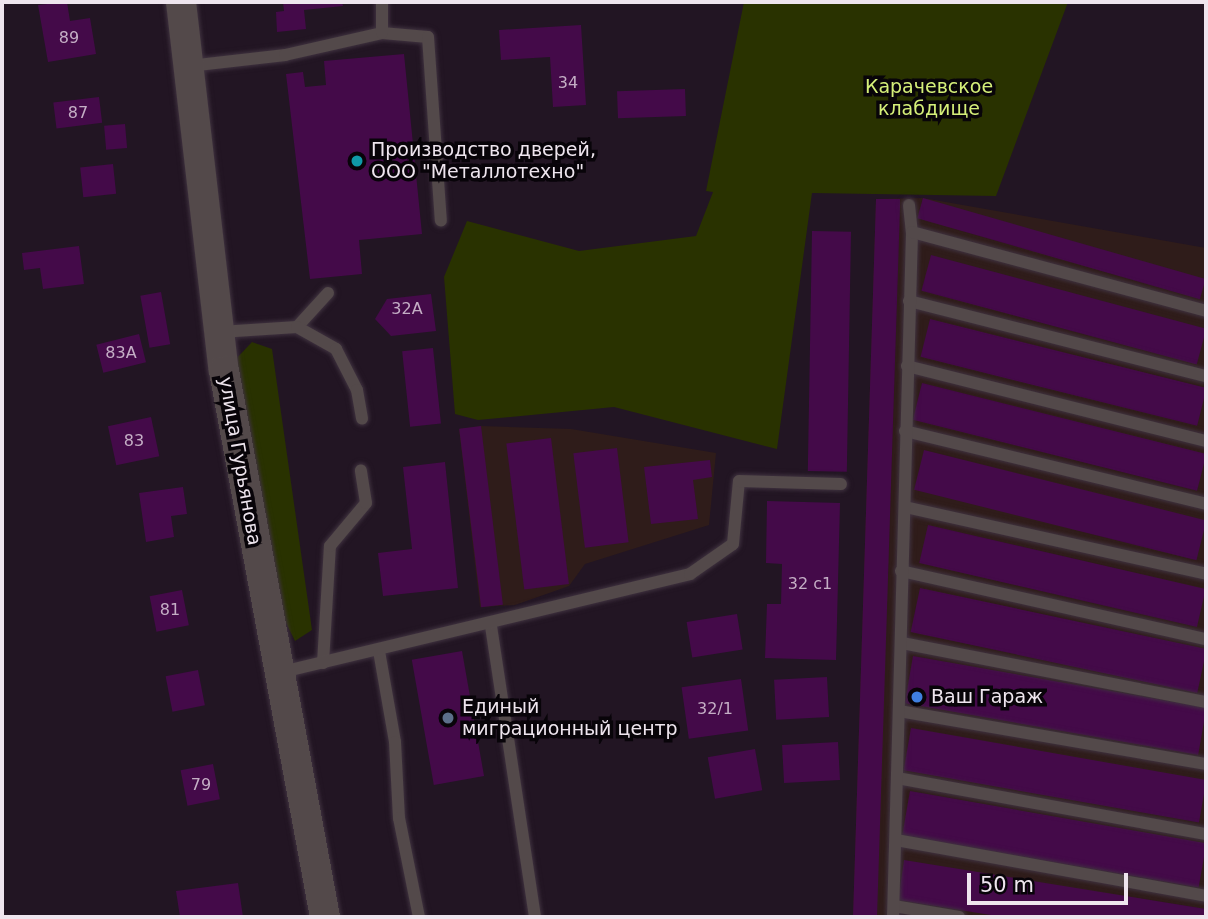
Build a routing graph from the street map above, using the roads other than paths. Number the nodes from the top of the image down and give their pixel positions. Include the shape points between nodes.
1 (181, 2) edge
2 (382, 2) edge
3 (382, 33) junction
4 (189, 66) junction
5 (909, 205) dead end
6 (441, 221) dead end
7 (912, 232) junction
8 (328, 293) dead end
9 (909, 301) junction
10 (1206, 311) edge
11 (297, 327) junction
12 (219, 332) junction
13 (907, 366) junction
14 (1206, 376) edge
15 (362, 419) dead end
16 (905, 431) junction
17 (1206, 441) edge
18 (361, 470) dead end
19 (841, 484) dead end
20 (1206, 505) edge
21 (905, 507) junction
22 (901, 571) junction
23 (1206, 574) edge
24 (491, 626) junction
25 (1206, 639) edge
26 (902, 643) junction
27 (379, 651) junction
28 (323, 663) junction
29 (278, 673) junction
30 (1206, 702) edge
31 (900, 711) junction
32 (1206, 764) edge
33 (897, 778) junction
34 (1206, 834) edge
35 (896, 840) junction
36 (1206, 896) edge
37 (893, 912) edge
38 (325, 917) edge
39 (419, 917) edge
40 (535, 917) edge
41 (959, 917) edge

1 - 4 street, улица Гурьянова
2 - 3 lane
3 - 4 lane via 285,55
3 - 6 lane via 428,37
4 - 12 street, улица Гурьянова
5 - 7 lane
7 - 9 lane
7 - 10 lane
8 - 11 lane
9 - 13 lane
9 - 14 lane
11 - 12 lane
11 - 15 lane via 336,349 357,390
12 - 29 street, улица Гурьянова
13 - 16 lane
13 - 17 lane
16 - 20 lane
16 - 21 lane
18 - 28 lane via 366,503 330,546
19 - 24 lane via 739,481 733,544 690,574
21 - 22 lane
21 - 23 lane
22 - 25 lane
22 - 26 lane
24 - 27 lane
24 - 40 lane
26 - 30 lane
26 - 31 lane
27 - 28 lane
27 - 39 lane via 395,741 399,818
28 - 29 lane
29 - 38 street, улица Гурьянова
31 - 32 lane
31 - 33 lane
33 - 34 lane
33 - 35 lane
35 - 36 lane
35 - 37 lane
37 - 41 lane

